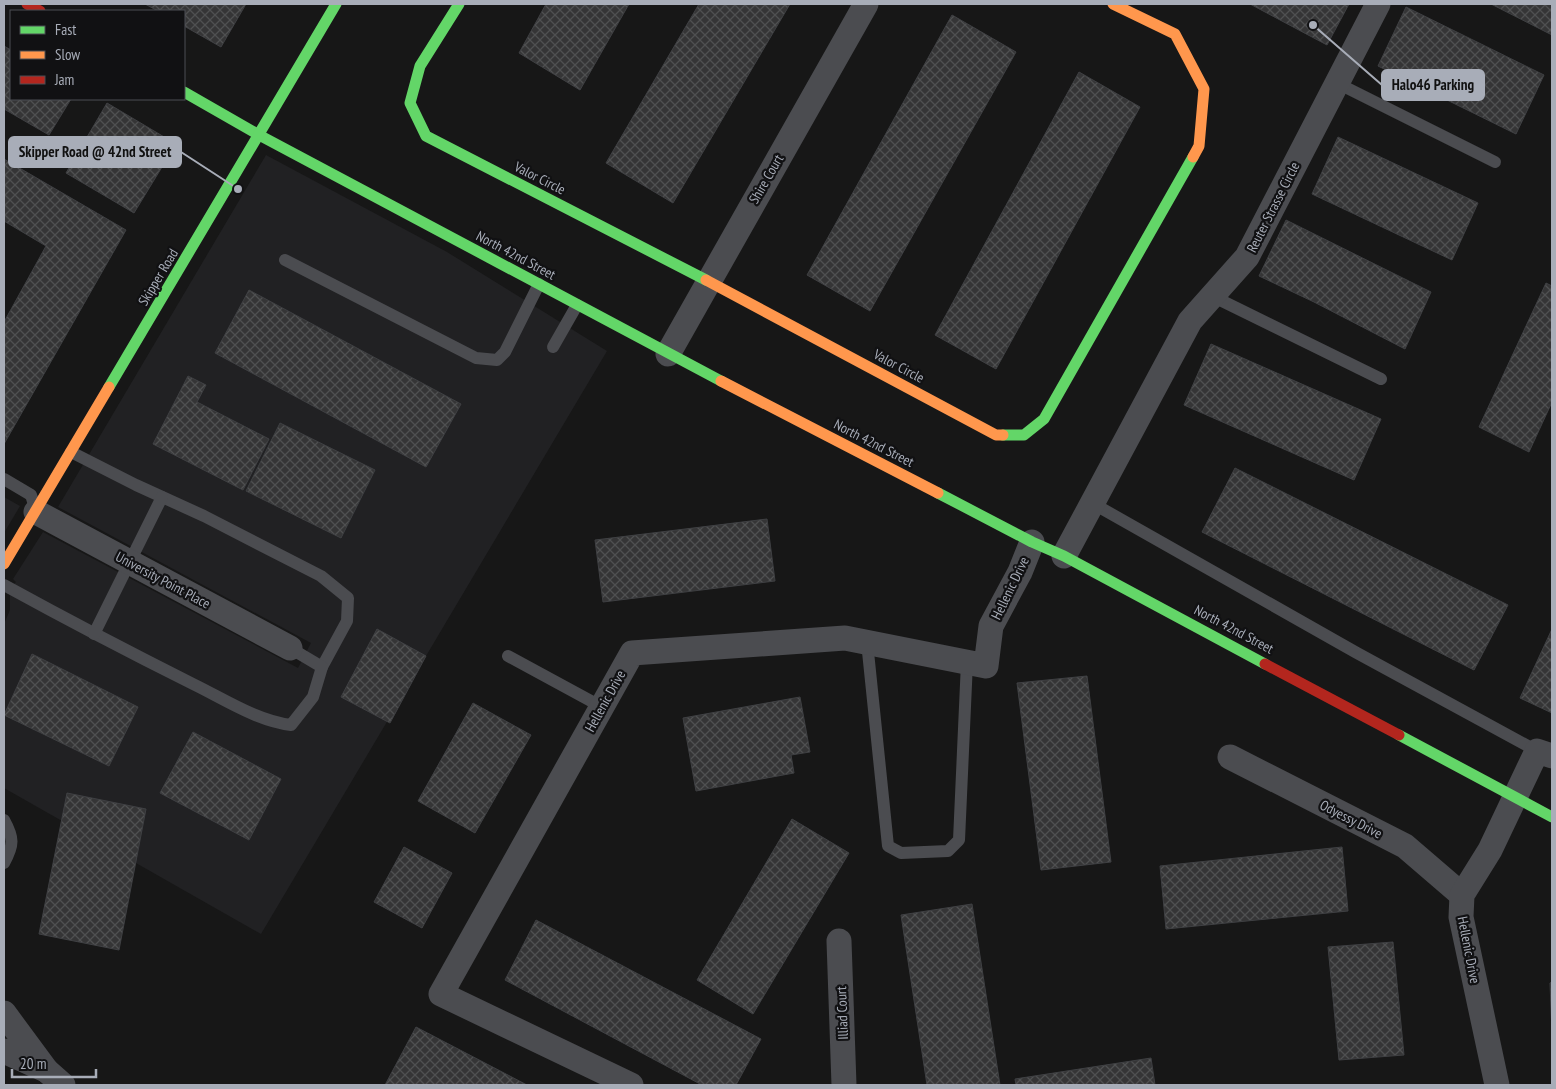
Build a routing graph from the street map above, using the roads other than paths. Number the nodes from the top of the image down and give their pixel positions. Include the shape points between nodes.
1 (26, 4) edge
2 (336, 4) edge
3 (459, 4) edge
4 (866, 4) edge
5 (1113, 4) edge
6 (1378, 4) edge
7 (38, 10) edge
8 (1337, 84) junction
9 (185, 93) edge
10 (259, 135) junction
11 (1496, 162) dead end
12 (285, 260) dead end
13 (708, 281) junction
14 (539, 284) junction
15 (1212, 296) junction
16 (577, 305) junction
17 (552, 347) dead end
18 (668, 354) junction
19 (1381, 379) dead end
20 (71, 452) junction
21 (4, 479) edge
22 (162, 497) junction
23 (1092, 504) junction
24 (36, 512) junction
25 (1032, 542) junction
26 (1064, 556) junction
27 (130, 562) junction
28 (4, 564) edge
29 (4, 585) edge
30 (94, 634) junction
31 (867, 642) junction
32 (290, 648) joint
33 (508, 656) dead end
34 (967, 662) junction
35 (322, 667) junction
36 (602, 707) junction
37 (1544, 754) edge
38 (1230, 757) dead end
39 (1514, 796) junction
40 (1552, 818) edge
41 (4, 820) edge
42 (4, 863) edge
43 (1462, 895) junction
44 (839, 941) dead end
45 (4, 1013) edge
46 (4, 1051) edge
47 (55, 1078) edge
48 (631, 1085) edge
49 (844, 1085) edge
50 (1497, 1085) edge

1 - 7 street
2 - 10 street, Skipper Road
3 - 13 street, Valor Circle via 420,66 410,103 426,136
4 - 13 street, Shire Court
5 - 13 street, Valor Circle via 1175,34 1204,89 1199,146 1044,419 1024,435 996,436
6 - 8 street, Reuter Strasse Circle
8 - 11 lane
8 - 15 street, Reuter Strasse Circle via 1247,257
9 - 10 street, North 42nd Street
10 - 14 street, North 42nd Street
10 - 20 street, Skipper Road
12 - 14 lane via 476,358 497,360 505,352
13 - 18 street, Shire Court
14 - 16 street, North 42nd Street
15 - 19 lane
15 - 23 street, Reuter Strasse Circle via 1190,321
16 - 17 lane
16 - 18 street, North 42nd Street
18 - 25 street, North 42nd Street
20 - 22 lane
20 - 24 street, Skipper Road
21 - 24 lane via 31,496
22 - 27 lane
22 - 35 lane via 321,576 348,598 348,621
23 - 26 street, Reuter Strasse Circle
23 - 37 lane via 1356,653
24 - 27 street, University Point Place
24 - 28 street, Skipper Road
25 - 26 street, North 42nd Street
25 - 34 street, Hellenic Drive via 991,626 986,666
26 - 39 street, North 42nd Street
27 - 30 lane
27 - 32 street, University Point Place
29 - 30 lane
30 - 35 lane via 275,723 291,725 313,697
31 - 34 street, Hellenic Drive
31 - 34 lane via 888,846 901,853 948,851 959,840
31 - 36 street, Hellenic Drive via 845,638 632,653
32 - 35 lane
33 - 36 lane
36 - 48 street, Hellenic Drive via 441,994
37 - 39 street
38 - 43 street, Odyessy Drive via 1405,846
39 - 40 street, North 42nd Street
39 - 43 street via 1490,850
41 - 42 lane via 11,834 11,849
43 - 50 street, Hellenic Drive via 1461,918
44 - 49 street, Illiad Court
45 - 47 street
46 - 47 street

